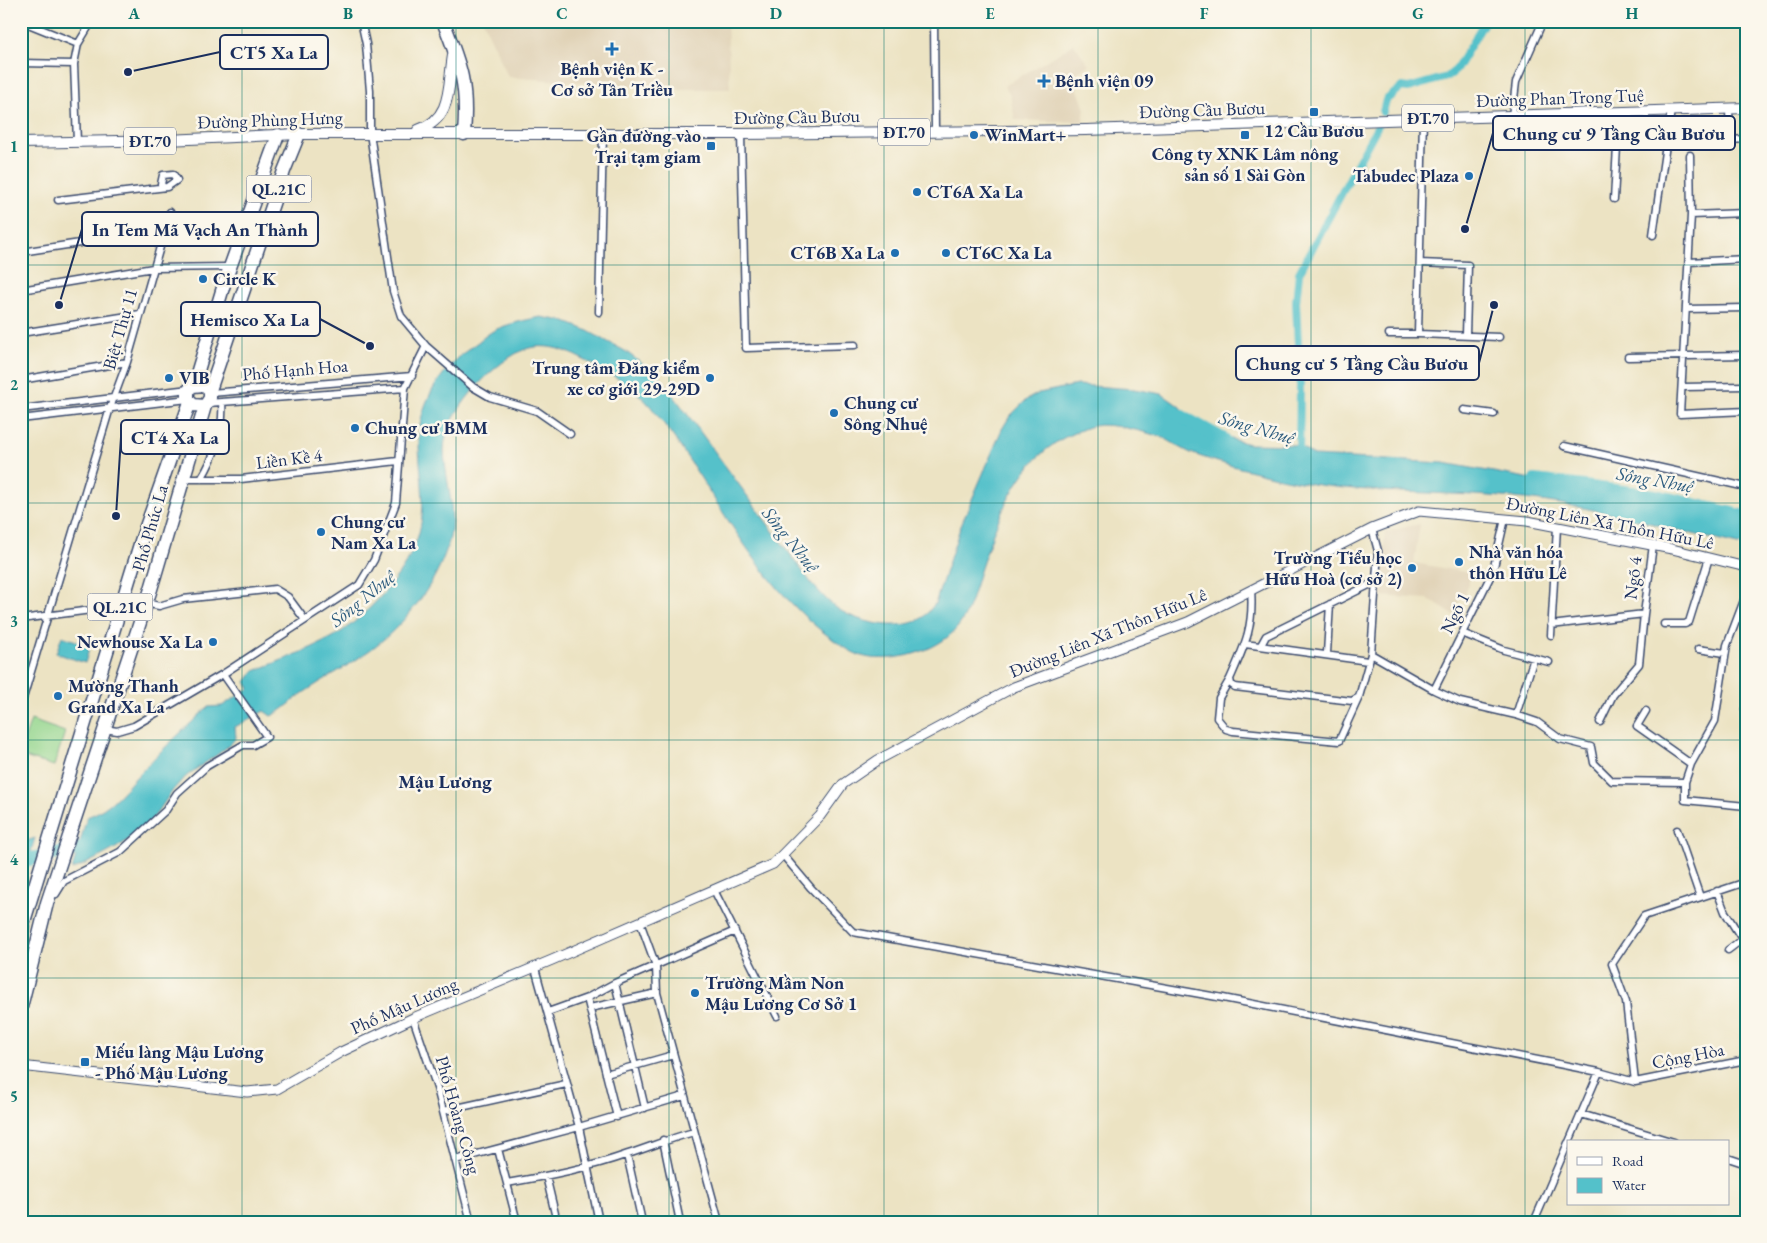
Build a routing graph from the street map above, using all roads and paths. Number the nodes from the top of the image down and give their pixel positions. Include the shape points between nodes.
1 (92, 21) edge
2 (361, 21) edge
3 (443, 21) edge
4 (934, 21) edge
5 (1543, 21) edge
6 (21, 22) edge
7 (78, 44) junction
8 (454, 49) junction
9 (21, 63) edge
10 (74, 64) junction
11 (1746, 108) edge
12 (1729, 109) junction
13 (1671, 110) junction
14 (1619, 112) junction
15 (1512, 116) junction
16 (1423, 118) junction
17 (1344, 120) joint
18 (935, 131) junction
19 (370, 133) junction
20 (409, 133) junction
21 (299, 134) junction
22 (464, 134) junction
23 (603, 134) junction
24 (741, 134) junction
25 (278, 135) junction
26 (1746, 139) edge
27 (77, 142) junction
28 (21, 143) edge
29 (1690, 155) dead end
30 (164, 186) dead end
31 (1614, 199) dead end
32 (58, 200) dead end
33 (170, 212) dead end
34 (1746, 213) edge
35 (1691, 215) junction
36 (126, 236) dead end
37 (1652, 236) dead end
38 (21, 252) edge
39 (1746, 259) edge
40 (1688, 262) junction
41 (1420, 263) junction
42 (230, 267) junction
43 (153, 268) junction
44 (21, 290) edge
45 (1746, 308) edge
46 (1686, 309) junction
47 (599, 312) dead end
48 (140, 314) junction
49 (21, 333) edge
50 (1389, 334) dead end
51 (1418, 334) junction
52 (1466, 335) junction
53 (1499, 337) dead end
54 (856, 345) dead end
55 (426, 346) junction
56 (1746, 355) edge
57 (1628, 356) dead end
58 (1684, 356) junction
59 (127, 362) junction
60 (412, 376) junction
61 (21, 380) edge
62 (1746, 386) edge
63 (1683, 387) junction
64 (405, 388) junction
65 (190, 394) junction
66 (115, 398) junction
67 (208, 398) junction
68 (222, 402) junction
69 (110, 408) junction
70 (21, 409) edge
71 (1464, 410) dead end
72 (1746, 411) edge
73 (1494, 414) dead end
74 (21, 420) edge
75 (570, 434) dead end
76 (1564, 446) dead end
77 (398, 461) junction
78 (200, 479) junction
79 (182, 480) junction
80 (1746, 487) edge
81 (1505, 519) junction
82 (1558, 527) junction
83 (1372, 529) junction
84 (1653, 546) junction
85 (1709, 558) junction
86 (1746, 567) edge
87 (1375, 582) junction
88 (1251, 590) junction
89 (1746, 595) edge
90 (146, 603) junction
91 (1330, 604) junction
92 (120, 606) junction
93 (1644, 614) junction
94 (49, 616) junction
95 (21, 619) edge
96 (305, 620) junction
97 (1552, 624) junction
98 (1664, 624) dead end
99 (1462, 633) junction
100 (1551, 635) dead end
101 (1245, 644) junction
102 (1261, 645) junction
103 (1698, 649) dead end
104 (1327, 653) junction
105 (1725, 653) junction
106 (1370, 657) junction
107 (1534, 658) junction
108 (1549, 662) dead end
109 (223, 674) junction
110 (1230, 679) junction
111 (1434, 690) junction
112 (1358, 697) junction
113 (21, 705) edge
114 (1646, 711) dead end
115 (1516, 715) junction
116 (1600, 722) dead end
117 (103, 729) junction
118 (1691, 764) junction
119 (1685, 782) junction
120 (1746, 806) edge
121 (1677, 830) dead end
122 (783, 855) junction
123 (1746, 882) edge
124 (714, 890) junction
125 (1717, 891) junction
126 (1700, 897) junction
127 (45, 908) junction
128 (640, 922) junction
129 (21, 931) edge
130 (735, 931) junction
131 (1744, 938) edge
132 (1728, 950) dead end
133 (656, 966) junction
134 (534, 968) junction
135 (615, 983) junction
136 (657, 993) junction
137 (587, 998) junction
138 (620, 1002) junction
139 (21, 1007) edge
140 (590, 1008) junction
141 (548, 1012) junction
142 (777, 1016) dead end
143 (413, 1018) junction
144 (673, 1055) junction
145 (1746, 1060) edge
146 (21, 1066) edge
147 (636, 1067) junction
148 (1599, 1072) junction
149 (606, 1074) junction
150 (1635, 1082) junction
151 (566, 1084) junction
152 (684, 1096) junction
153 (646, 1108) junction
154 (443, 1111) junction
155 (1581, 1114) junction
156 (617, 1117) junction
157 (579, 1127) junction
158 (694, 1132) junction
159 (663, 1140) junction
160 (1570, 1140) edge
161 (1667, 1140) edge
162 (1567, 1147) edge
163 (498, 1149) junction
164 (627, 1155) junction
165 (1730, 1159) edge
166 (455, 1160) junction
167 (1746, 1164) edge
168 (585, 1165) junction
169 (546, 1176) junction
170 (507, 1183) junction
171 (471, 1222) edge
172 (517, 1222) edge
173 (557, 1222) edge
174 (599, 1222) edge
175 (642, 1222) edge
176 (680, 1222) edge
177 (719, 1222) edge
178 (1534, 1222) edge

1 - 7 street
2 - 19 street via 370,91
3 - 8 highway
4 - 18 street
5 - 15 street via 1516,82
6 - 7 street
7 - 10 street
8 - 20 main road via 444,110 434,123
8 - 22 highway via 461,67 466,100
9 - 10 street
10 - 27 street
11 - 12 main road, Đường Phan Trọng Tuệ / ĐT.70
12 - 13 main road, Đường Phan Trọng Tuệ / ĐT.70
12 - 26 street via 1730,140
13 - 14 main road, Đường Phan Trọng Tuệ / ĐT.70
13 - 37 street
14 - 15 main road, Đường Phan Trọng Tuệ / ĐT.70
14 - 31 street
15 - 16 main road, Đường Phan Trọng Tuệ / ĐT.70
16 - 17 main road, Đường Phan Trọng Tuệ / ĐT.70
16 - 41 street
17 - 18 main road, Đường Cầu Bươu / ĐT.70 via 1086,130
18 - 24 main road, Đường Cầu Bươu / ĐT.70
19 - 20 main road, Đường Cầu Bươu / ĐT.70
19 - 21 main road, Đường Phùng Hưng / ĐT.70
19 - 55 street via 393,291 401,316
20 - 22 main road, Đường Cầu Bươu / ĐT.70
21 - 25 main road, Đường Phùng Hưng / ĐT.70
21 - 67 highway, Phố Phúc La / QL.21C
22 - 23 main road, Đường Cầu Bươu / ĐT.70
23 - 24 main road, Đường Cầu Bươu / ĐT.70
23 - 47 street
24 - 54 street via 746,348
25 - 27 main road, Đường Phùng Hưng / ĐT.70
25 - 42 highway, Phố Phúc La / QL.21C
27 - 28 main road, Đường Phùng Hưng / ĐT.70
29 - 35 street
30 - 32 street
33 - 43 street, Biệt Thự 11
34 - 35 street
35 - 40 street
36 - 38 street
39 - 40 street
40 - 46 street
41 - 51 street
41 - 52 street via 1468,265
42 - 43 street
42 - 65 highway, Phố Phúc La / QL.21C
43 - 44 street
43 - 48 street, Biệt Thự 11
45 - 46 street
46 - 58 street
48 - 49 street
48 - 59 street, Biệt Thự 11
50 - 51 street
51 - 52 street
52 - 53 street
55 - 60 street
55 - 75 street via 473,387 490,397 537,411
56 - 58 street
57 - 58 street
58 - 63 street
59 - 61 street
59 - 66 street, Biệt Thự 11
60 - 64 street
60 - 67 street, Phố Hạnh Hoa
62 - 63 street
63 - 72 street via 1680,414
64 - 68 street, Phố Hạnh Hoa
64 - 77 street
65 - 66 street
65 - 67 highway via 196,406
65 - 67 highway via 204,385
65 - 69 street
65 - 92 highway, Phố Phúc La / QL.21C
66 - 69 street, Biệt Thự 11
66 - 70 street
67 - 68 street, Phố Hạnh Hoa
67 - 79 highway, Phố Phúc La / QL.21C
68 - 78 street via 223,421 209,466
69 - 74 street
69 - 94 street, Biệt Thự 11
71 - 73 street
76 - 80 street
77 - 78 street, Liền Kề 4 via 241,479
77 - 96 street via 396,503 374,560 359,585
78 - 79 street, Liền Kề 4
79 - 90 highway, Phố Phúc La / QL.21C
81 - 82 street, Đường Liên Xã Thôn Hữu Lê
81 - 83 street, Đường Liên Xã Thôn Hữu Lê via 1418,511
81 - 99 street, Ngõ 1 via 1493,571
82 - 84 street, Đường Liên Xã Thôn Hữu Lê
82 - 97 street
83 - 87 street via 1378,551
83 - 88 street, Đường Liên Xã Thôn Hữu Lê
84 - 85 street, Đường Liên Xã Thôn Hữu Lê
84 - 93 street, Ngõ 4
85 - 86 street, Đường Liên Xã Thôn Hữu Lê
85 - 98 street via 1689,622
87 - 91 street
87 - 106 street
88 - 101 street via 1253,614
88 - 122 street, Đường Liên Xã Thôn Hữu Lê via 1188,622 1014,687 878,760 843,784 820,816
89 - 105 street
90 - 92 street
90 - 96 street via 160,606 183,599 275,589 288,597
90 - 117 highway, Phố Phúc La / QL.21C
91 - 102 street via 1266,636
91 - 104 street
92 - 94 street
92 - 129 highway, Phố Phúc La / QL.21C
93 - 97 street
93 - 116 street, Ngõ 4 via 1640,664 1612,695
94 - 95 street
94 - 113 street, Biệt Thự 11
96 - 109 street
97 - 100 street
99 - 107 street
99 - 111 street, Ngõ 1
101 - 102 street
101 - 110 street
102 - 104 street
103 - 105 street
104 - 106 street
105 - 118 street via 1715,721
106 - 111 street
106 - 112 street
107 - 108 street
107 - 115 street
109 - 117 street via 134,726 117,731
109 - 127 street via 267,737 253,745 243,745 207,766 120,852 60,884 51,906
110 - 112 street via 1235,687 1349,702
110 - 112 street via 1219,698 1217,718 1233,731 1339,741
111 - 115 street via 1477,707
114 - 118 street via 1638,726
115 - 119 street via 1537,722 1560,739 1591,747 1594,763 1612,781
117 - 127 highway, Phố Phúc La / QL.21C
118 - 119 street
119 - 120 street via 1685,800
121 - 126 street
122 - 124 street, Phố Mậu Lương via 773,864
122 - 148 street via 853,932 1223,998
123 - 125 street
124 - 128 street, Phố Mậu Lương
124 - 130 street
125 - 126 street
125 - 131 street via 1725,912
126 - 150 street via 1644,916 1612,964 1626,1002
127 - 139 highway, QL.21C
128 - 133 street
128 - 134 street, Phố Mậu Lương
130 - 133 street
130 - 142 street
131 - 132 street
133 - 135 street
133 - 136 street
134 - 141 street
134 - 143 street, Phố Mậu Lương
135 - 137 street
135 - 138 street
136 - 138 street
136 - 144 street
137 - 140 street
137 - 141 street
138 - 140 street
138 - 147 street
140 - 149 street
141 - 151 street
143 - 146 street, Phố Mậu Lương via 341,1052 277,1089 254,1092
143 - 154 street, Phố Hoàng Công
144 - 147 street
144 - 152 street
145 - 150 street, Cộng Hòa
147 - 149 street
147 - 153 street
148 - 150 street
148 - 155 street
149 - 156 street
151 - 154 street
151 - 157 street
152 - 153 street
152 - 158 street
153 - 156 street
154 - 166 street, Phố Hoàng Công
155 - 160 street
155 - 161 street
156 - 157 street
157 - 163 street
157 - 168 street
158 - 159 street
158 - 177 street
159 - 164 street
159 - 176 street
162 - 178 street
163 - 166 street
163 - 170 street
164 - 168 street
164 - 175 street
165 - 167 street
166 - 171 street, Phố Hoàng Công
168 - 169 street
168 - 174 street
169 - 170 street
169 - 173 street
170 - 172 street

